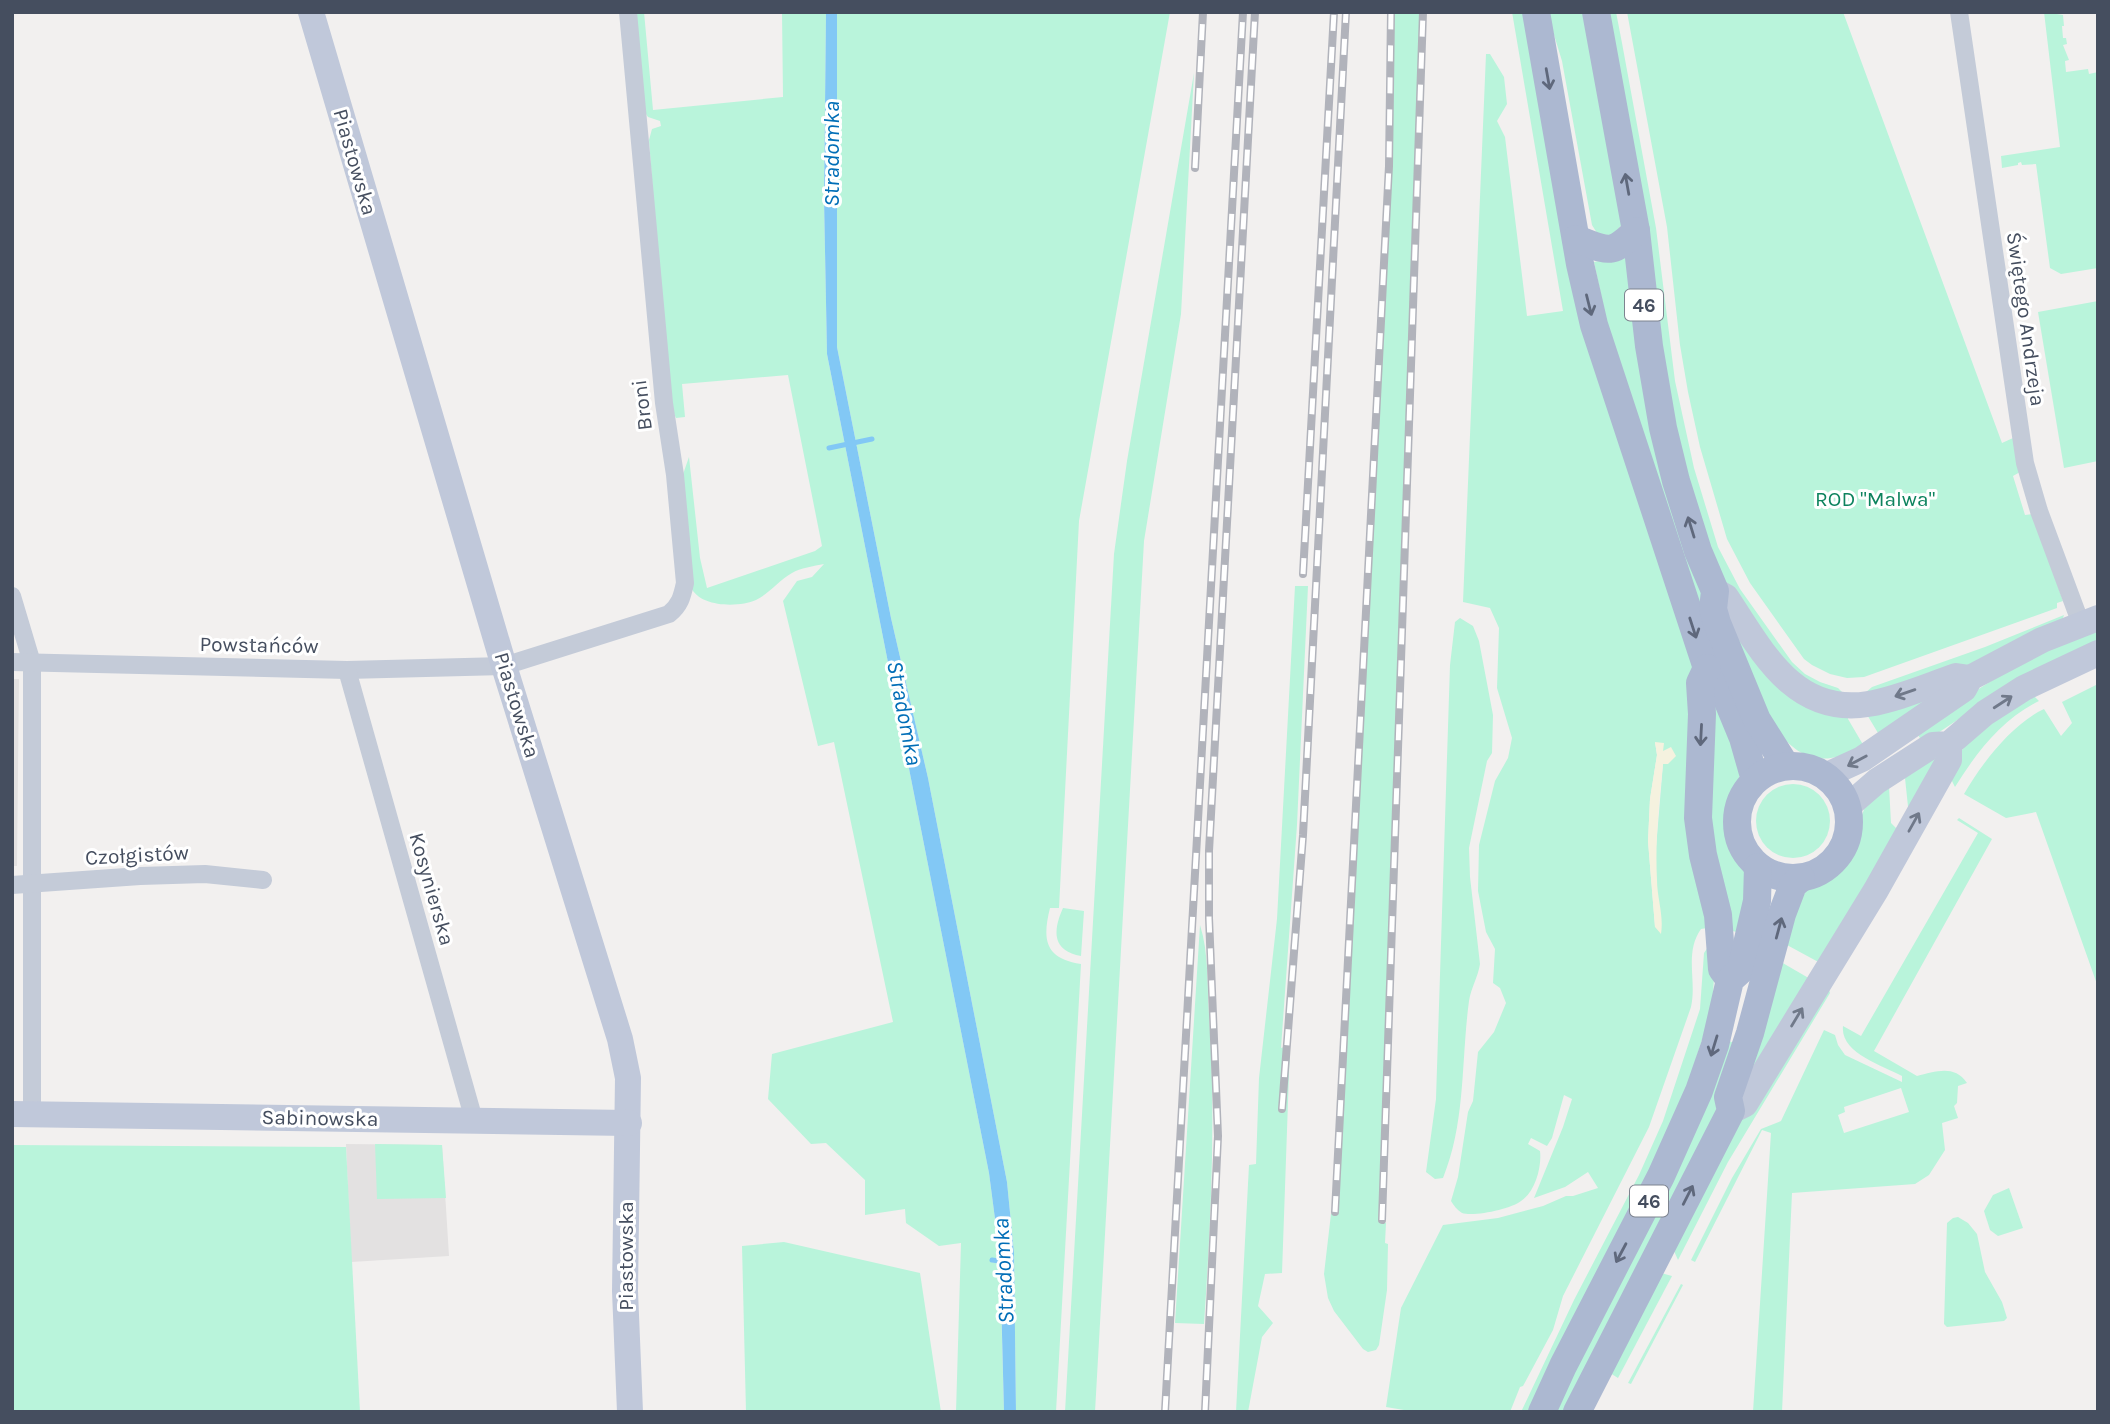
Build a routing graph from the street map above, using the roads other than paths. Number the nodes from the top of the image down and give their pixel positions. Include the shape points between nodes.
1 (311, 12) edge
2 (628, 12) edge
3 (1536, 12) edge
4 (1596, 12) edge
5 (1959, 12) edge
6 (1636, 231) junction
7 (1576, 239) junction
8 (1715, 591) junction
9 (12, 596) edge
10 (2089, 621) edge
11 (2098, 653) edge
12 (12, 662) edge
13 (32, 663) junction
14 (504, 666) junction
15 (1707, 668) junction
16 (347, 670) junction
17 (1970, 678) junction
18 (1948, 744) junction
19 (1786, 766) junction
20 (1825, 776) junction
21 (1755, 780) junction
22 (1847, 807) junction
23 (1758, 867) junction
24 (1801, 878) junction
25 (263, 880) dead end
26 (12, 885) edge
27 (31, 886) junction
28 (1730, 980) junction
29 (1731, 1111) junction
30 (22, 1115) edge
31 (474, 1120) junction
32 (629, 1123) junction
33 (630, 1412) edge
34 (1542, 1412) edge
35 (1577, 1412) edge

1 - 14 street, Piastowska
2 - 14 street, Broni via 685,583 682,599 668,614
3 -> 7 main road, 46
6 -> 4 main road, 46
5 - 10 street, Świętego Andrzeja via 2025,463 2039,511
6 - 7 main road via 1617,249
8 -> 6 main road, 46 via 1698,551 1663,428
7 -> 15 main road, 46 via 1600,344
17 -> 8 street via 1956,676 1867,704 1824,702 1786,680 1726,597
8 - 19 main road, 46 via 1713,609 1749,702
9 - 13 street
10 - 17 street
18 -> 11 street via 2024,688
12 - 13 street, Powstańców
13 - 16 street, Powstańców
13 - 27 street
14 - 16 street, Powstańców
14 - 32 street, Piastowska via 620,1039 628,1078
15 - 21 main road, 46 via 1719,680
15 -> 28 main road via 1700,683 1698,818 1718,915 1722,970
16 - 31 street, Kosynierska
17 -> 20 street via 1964,689 1875,750
18 - 22 street via 1933,744
29 -> 18 street via 1745,1104 1876,890 1949,760
19 - 20 main road
19 - 21 main road
20 - 22 main road
21 - 23 main road via 1738,806 1736,826 1741,845
22 - 24 main road via 1849,826 1840,853 1827,867
23 - 24 main road via 1774,876
23 - 28 main road, 46 via 1757,901 1741,970
29 -> 24 main road, 46 via 1728,1097 1782,914 1793,885
25 - 27 street, Czołgistów via 205,874
26 - 27 street, Czołgistów
27 - 30 street
28 -> 34 main road, 46 via 1715,1045 1673,1152
35 -> 29 main road, 46
30 - 31 street, Sabinowska
31 - 32 street, Sabinowska
32 - 33 street, Piastowska via 625,1291

